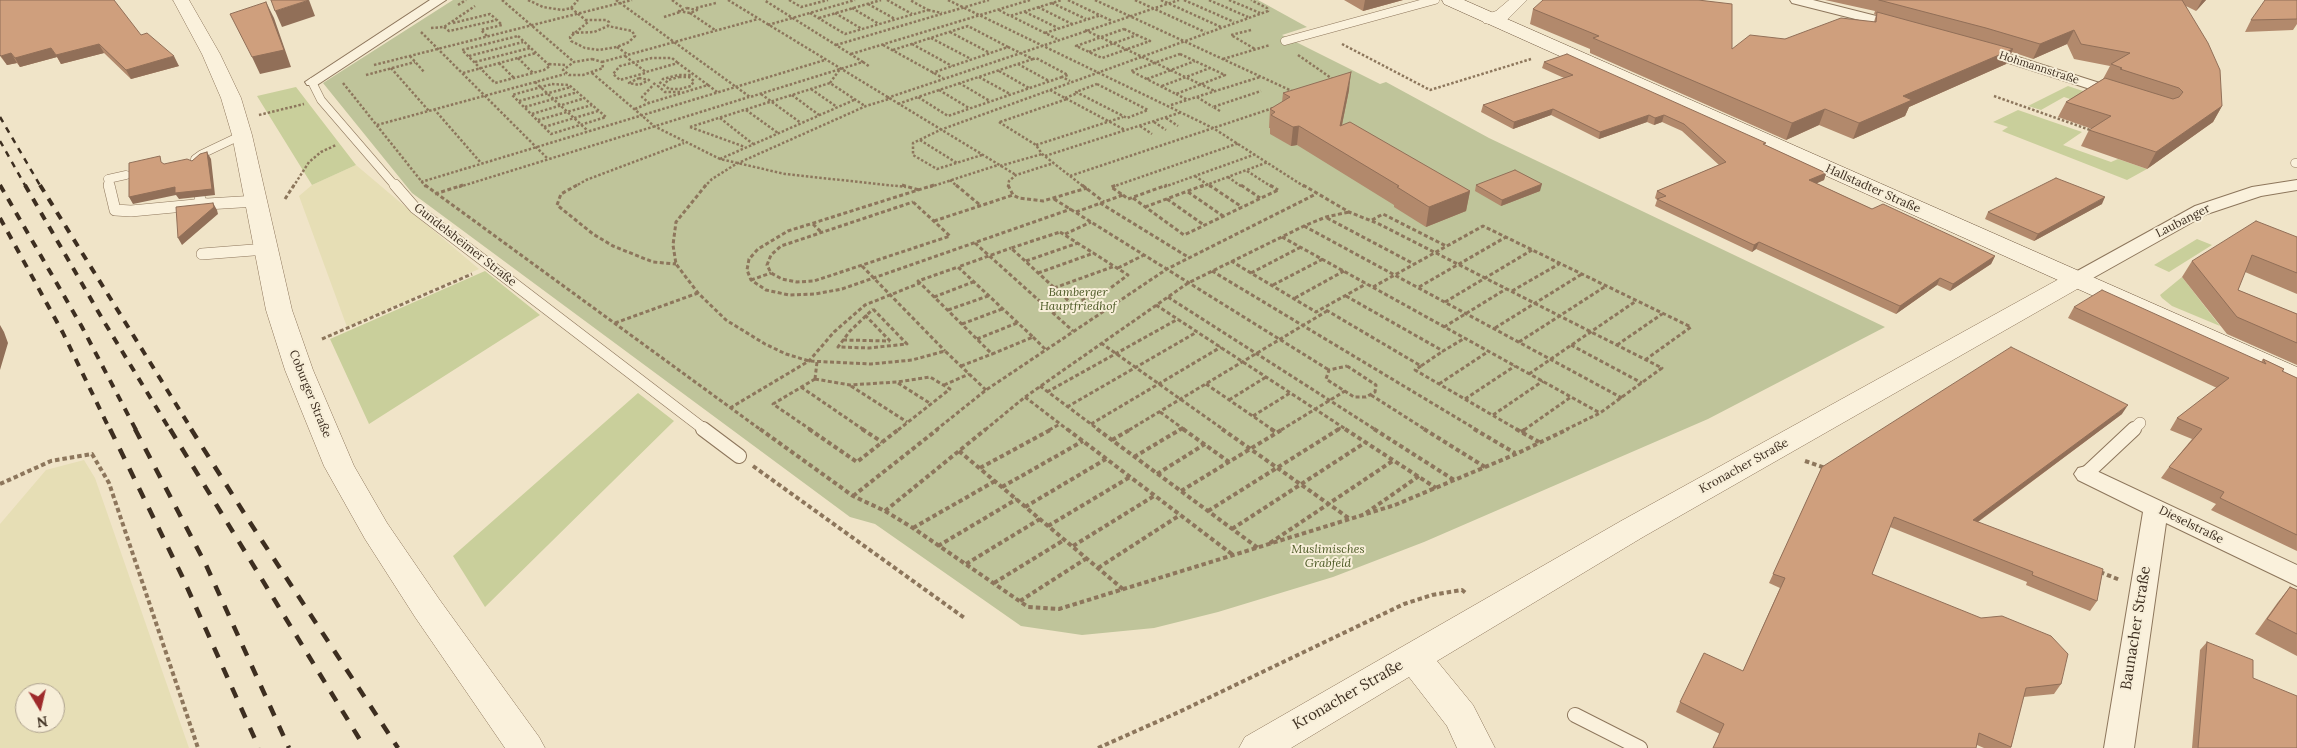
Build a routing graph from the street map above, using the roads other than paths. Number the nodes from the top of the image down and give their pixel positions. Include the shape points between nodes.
1 (181, 0) edge
2 (439, 0) edge
3 (1435, 0) edge
4 (1450, 0) edge
5 (1519, 0) edge
6 (1797, 0) edge
7 (1490, 19) junction
8 (1912, 29) edge
9 (1285, 41) dead end
10 (1966, 45) edge
11 (312, 82) joint
12 (2131, 97) edge
13 (240, 127) junction
14 (192, 161) edge
15 (126, 175) dead end
16 (2297, 185) edge
17 (256, 200) junction
18 (266, 250) junction
19 (202, 254) dead end
20 (2077, 279) junction
21 (2297, 377) edge
22 (2140, 423) dead end
23 (739, 456) road end
24 (2086, 474) joint
25 (2156, 508) junction
26 (2297, 576) edge
27 (1413, 657) junction
28 (1575, 715) dead end
29 (526, 748) edge
30 (1258, 748) edge
31 (1476, 748) edge
32 (1640, 748) edge
33 (2118, 748) edge

1 - 13 street, Coburger Straße via 211,54
2 - 11 street, Gundelsheimer Straße
3 - 9 lane
4 - 7 street, Hallstadter Straße
5 - 7 street via 1502,15
6 - 8 street
7 - 20 street, Hallstadter Straße
10 - 12 street, Hohmannstraße
11 - 23 lane, Gundelsheimer Straße via 321,100 352,138 415,208
13 - 14 lane
13 - 17 street, Coburger Straße
15 - 17 lane via 108,179 115,210
16 - 20 street, Laubanger via 2258,192 2201,210
17 - 18 street, Coburger Straße
18 - 19 lane
18 - 29 street, Coburger Straße via 279,310 299,370 339,466 376,531 421,599
20 - 21 street, Hallstadter Straße
20 - 27 street, Kronacher Straße
22 - 24 lane
24 - 25 street, Dieselstraße
25 - 26 street, Dieselstraße
25 - 33 street, Baunacher Straße
27 - 30 street, Kronacher Straße
27 - 31 street, Kronacher Straße via 1460,716
28 - 32 lane

